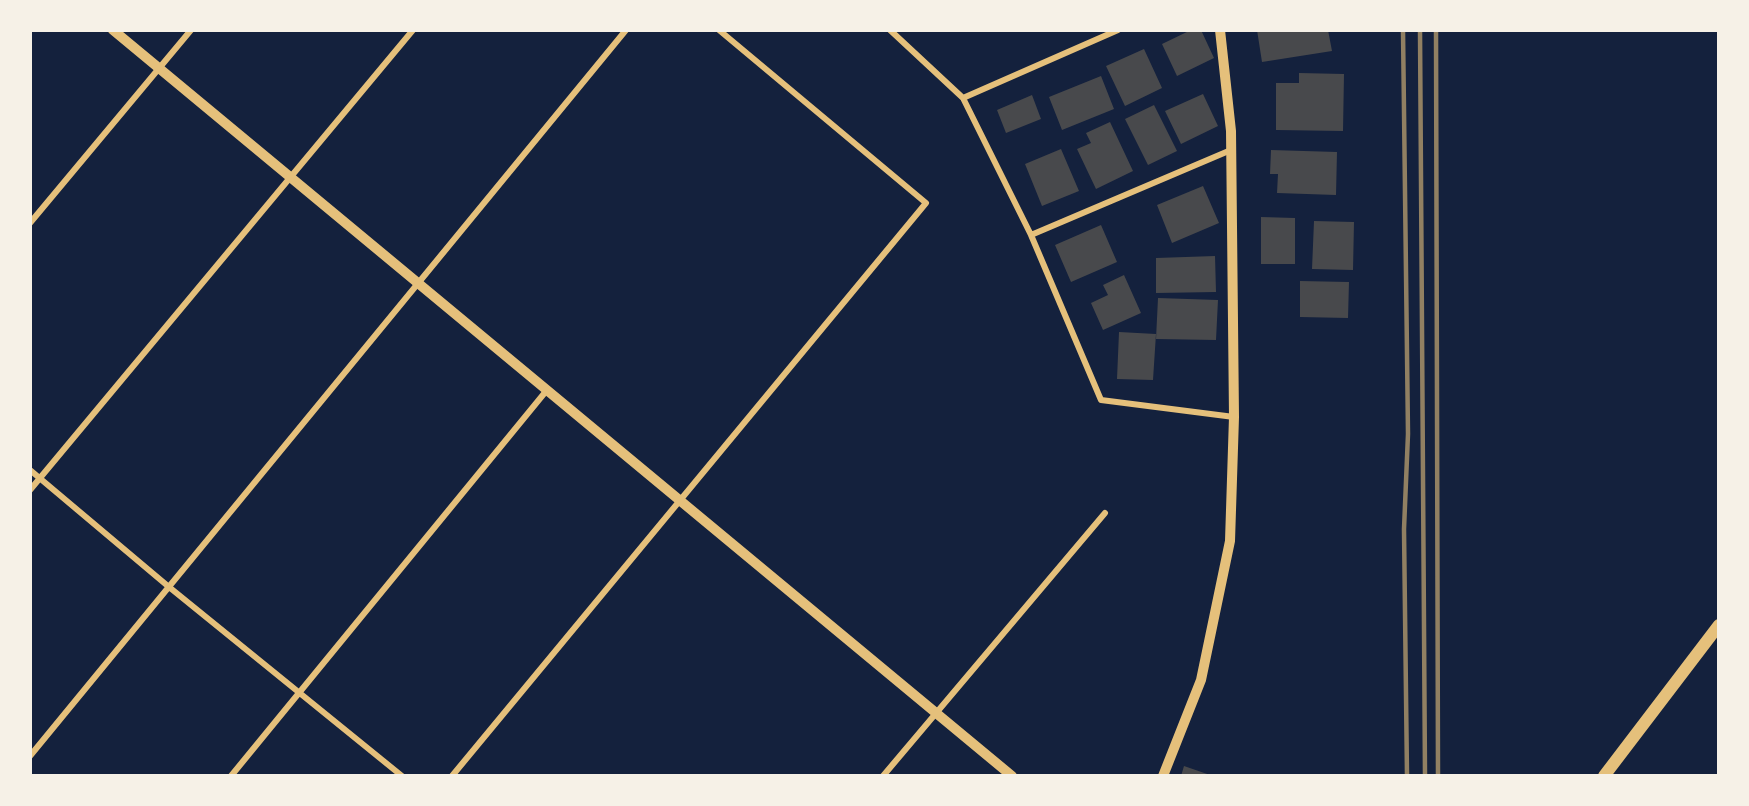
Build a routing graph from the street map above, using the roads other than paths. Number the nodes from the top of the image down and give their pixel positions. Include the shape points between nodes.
1 (113, 30) edge
2 (191, 30) edge
3 (413, 30) edge
4 (626, 30) edge
5 (719, 30) edge
6 (890, 30) edge
7 (1118, 30) edge
8 (1220, 30) edge
9 (159, 69) junction
10 (963, 98) junction
11 (1231, 150) junction
12 (290, 176) junction
13 (30, 223) edge
14 (1032, 235) junction
15 (419, 282) junction
16 (547, 390) junction
17 (1234, 417) junction
18 (30, 470) edge
19 (40, 478) junction
20 (30, 490) edge
21 (680, 498) junction
22 (1105, 513) dead end
23 (169, 587) junction
24 (1719, 625) edge
25 (300, 695) junction
26 (935, 714) junction
27 (30, 756) edge
28 (231, 776) edge
29 (402, 776) edge
30 (452, 776) edge
31 (883, 776) edge
32 (1012, 776) edge
33 (1163, 776) edge
34 (1604, 776) edge

1 - 9 street
2 - 9 street
3 - 12 street
4 - 15 street
5 - 21 street via 926,203
6 - 10 street
7 - 10 street
8 - 11 street
9 - 12 street
9 - 13 street
10 - 14 street
11 - 14 street
11 - 17 street
12 - 15 street
12 - 19 street
14 - 17 street via 1101,400
15 - 16 street
15 - 23 street
16 - 21 street
16 - 25 street
17 - 33 street via 1230,541 1201,680
18 - 19 street
19 - 20 street
19 - 23 street
21 - 26 street
21 - 30 street
22 - 26 street
23 - 25 street
23 - 27 street
24 - 34 main road
25 - 28 street
25 - 29 street
26 - 31 street
26 - 32 street

